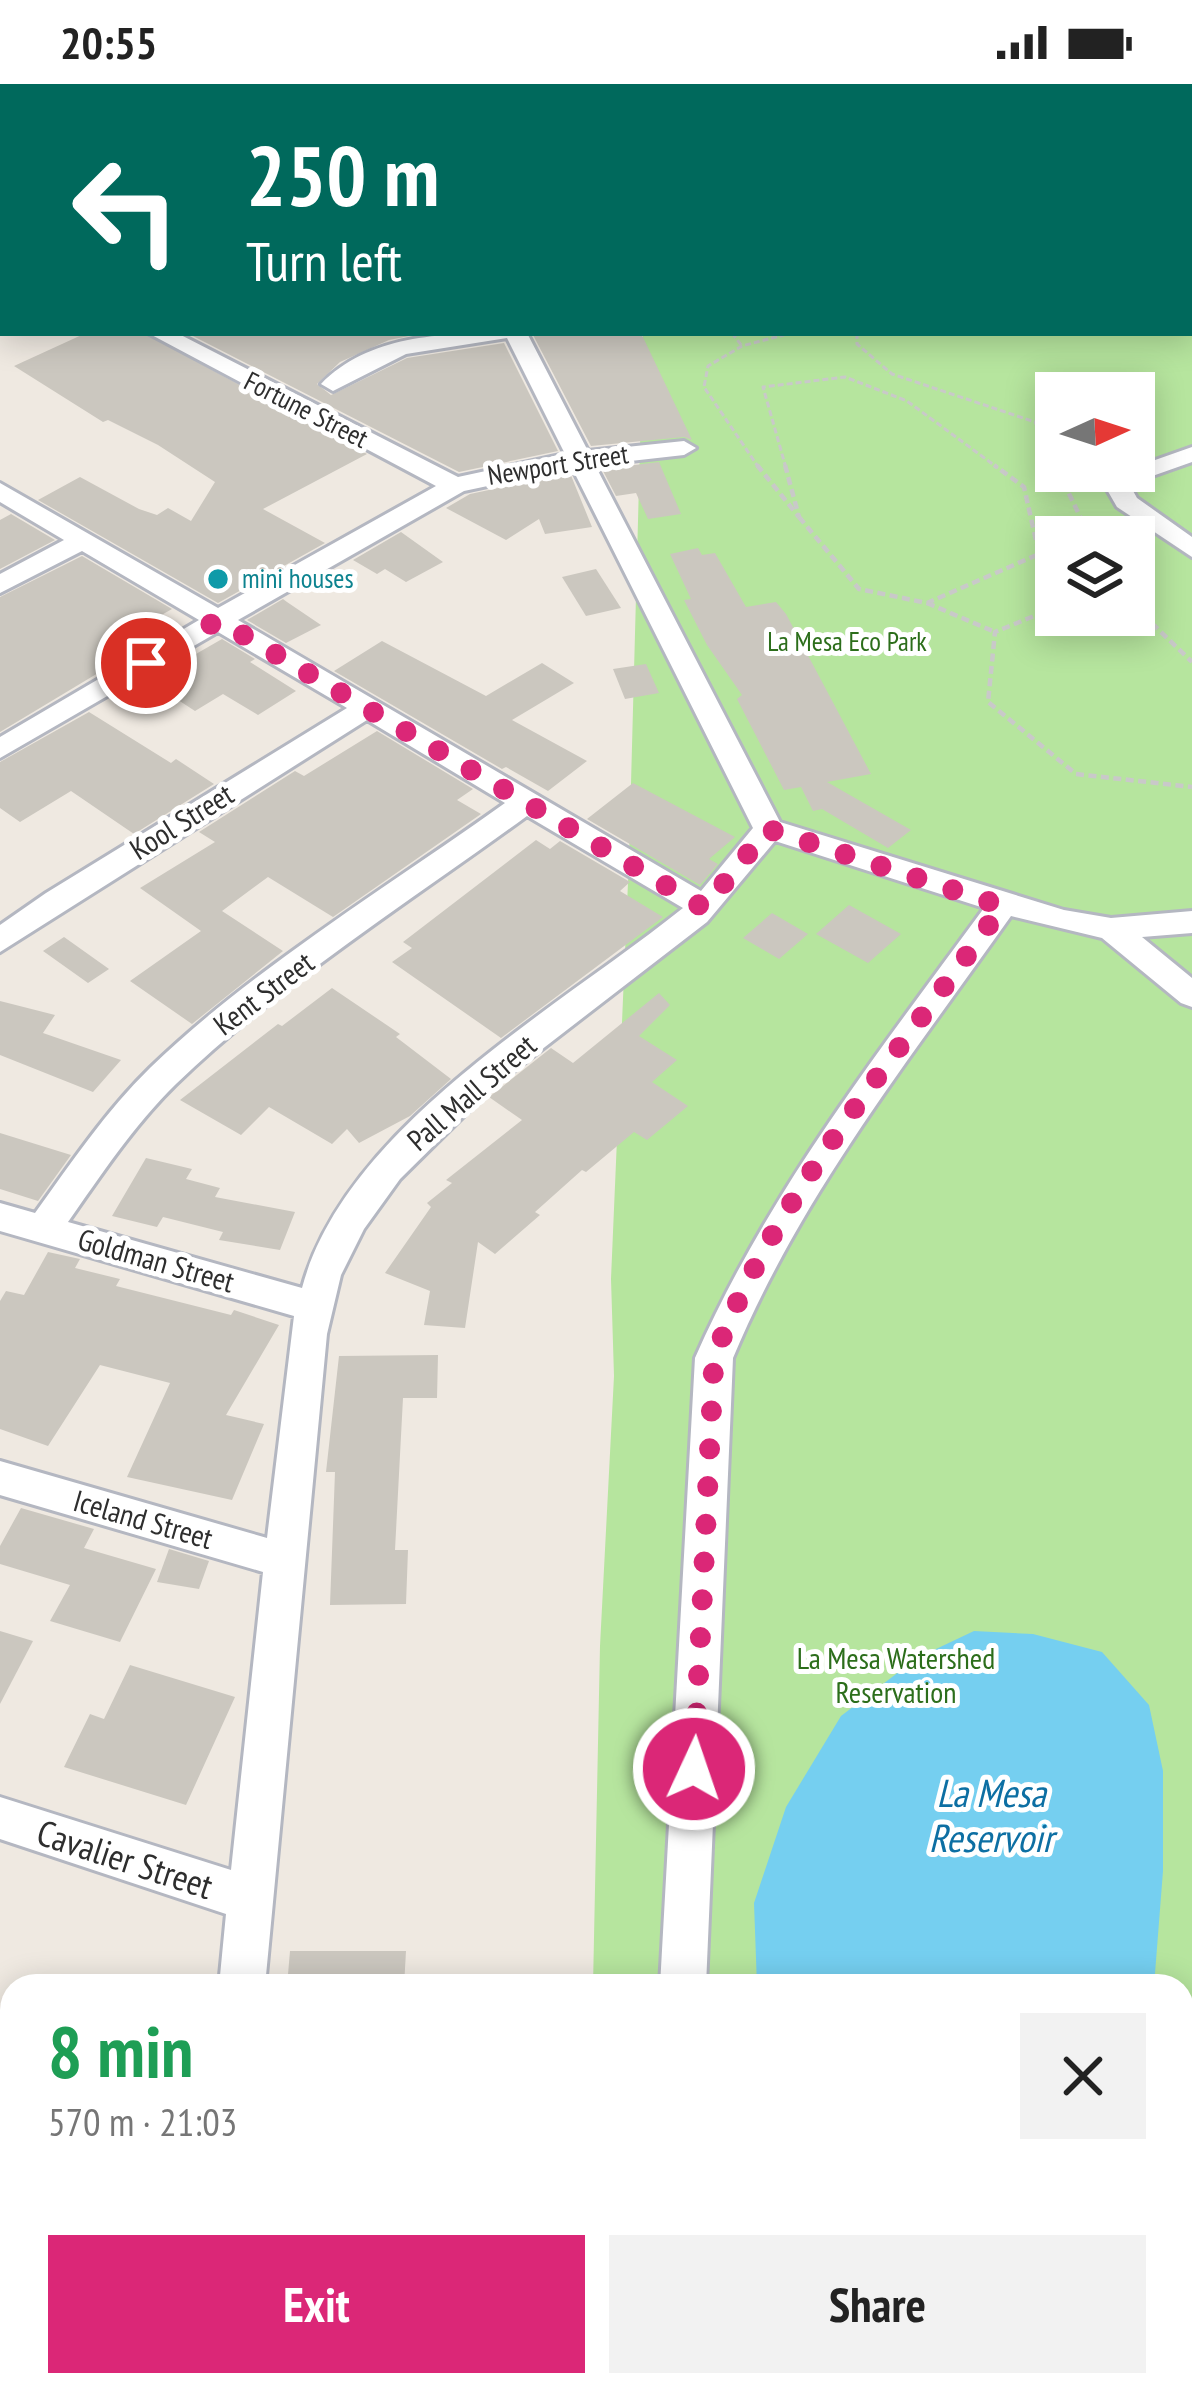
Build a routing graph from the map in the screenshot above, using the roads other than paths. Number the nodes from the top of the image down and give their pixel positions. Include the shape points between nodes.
1 (165, 336) edge
2 (481, 336) edge
3 (517, 336) edge
4 (334, 383) dead end
5 (684, 448) dead end
6 (1192, 454) edge
7 (578, 458) junction
8 (455, 486) junction
9 (0, 490) edge
10 (82, 540) junction
11 (1192, 549) edge
12 (0, 585) edge
13 (218, 620) junction
14 (367, 708) junction
15 (0, 749) edge
16 (526, 802) junction
17 (768, 829) junction
18 (1002, 906) junction
19 (704, 908) junction
20 (1192, 922) edge
21 (1111, 929) junction
22 (0, 941) edge
23 (1192, 995) edge
24 (0, 1217) edge
25 (44, 1228) junction
26 (311, 1306) junction
27 (0, 1478) edge
28 (286, 1561) junction
29 (0, 1818) edge
30 (250, 1899) junction
31 (243, 1974) edge
32 (684, 1974) edge

1 - 8 street, Fortune Street
2 - 4 street via 400,348
3 - 7 street
5 - 7 street, Newport Street
6 - 11 street via 1119,488 1126,502
7 - 8 street, Newport Street
7 - 17 street
8 - 13 street, Newport Street
9 - 10 street
10 - 12 street
10 - 13 street
13 - 14 street
13 - 15 street, Newport Street
14 - 16 street
14 - 22 street, Kool Street
16 - 19 street
16 - 25 street, Kent Street via 223,1022 106,1141
17 - 18 street
17 - 19 street, Pall Mall Street
18 - 21 street
18 - 32 street via 781,1219 714,1358
19 - 26 street, Pall Mall Street via 400,1155 338,1244
20 - 21 street
21 - 23 street
24 - 25 street, Goldman Street
25 - 26 street, Goldman Street
26 - 28 street, Pall Mall Street
27 - 28 street, Iceland Street
28 - 30 street, Pall Mall Street
29 - 30 street, Cavalier Street
30 - 31 street, Pall Mall Street

